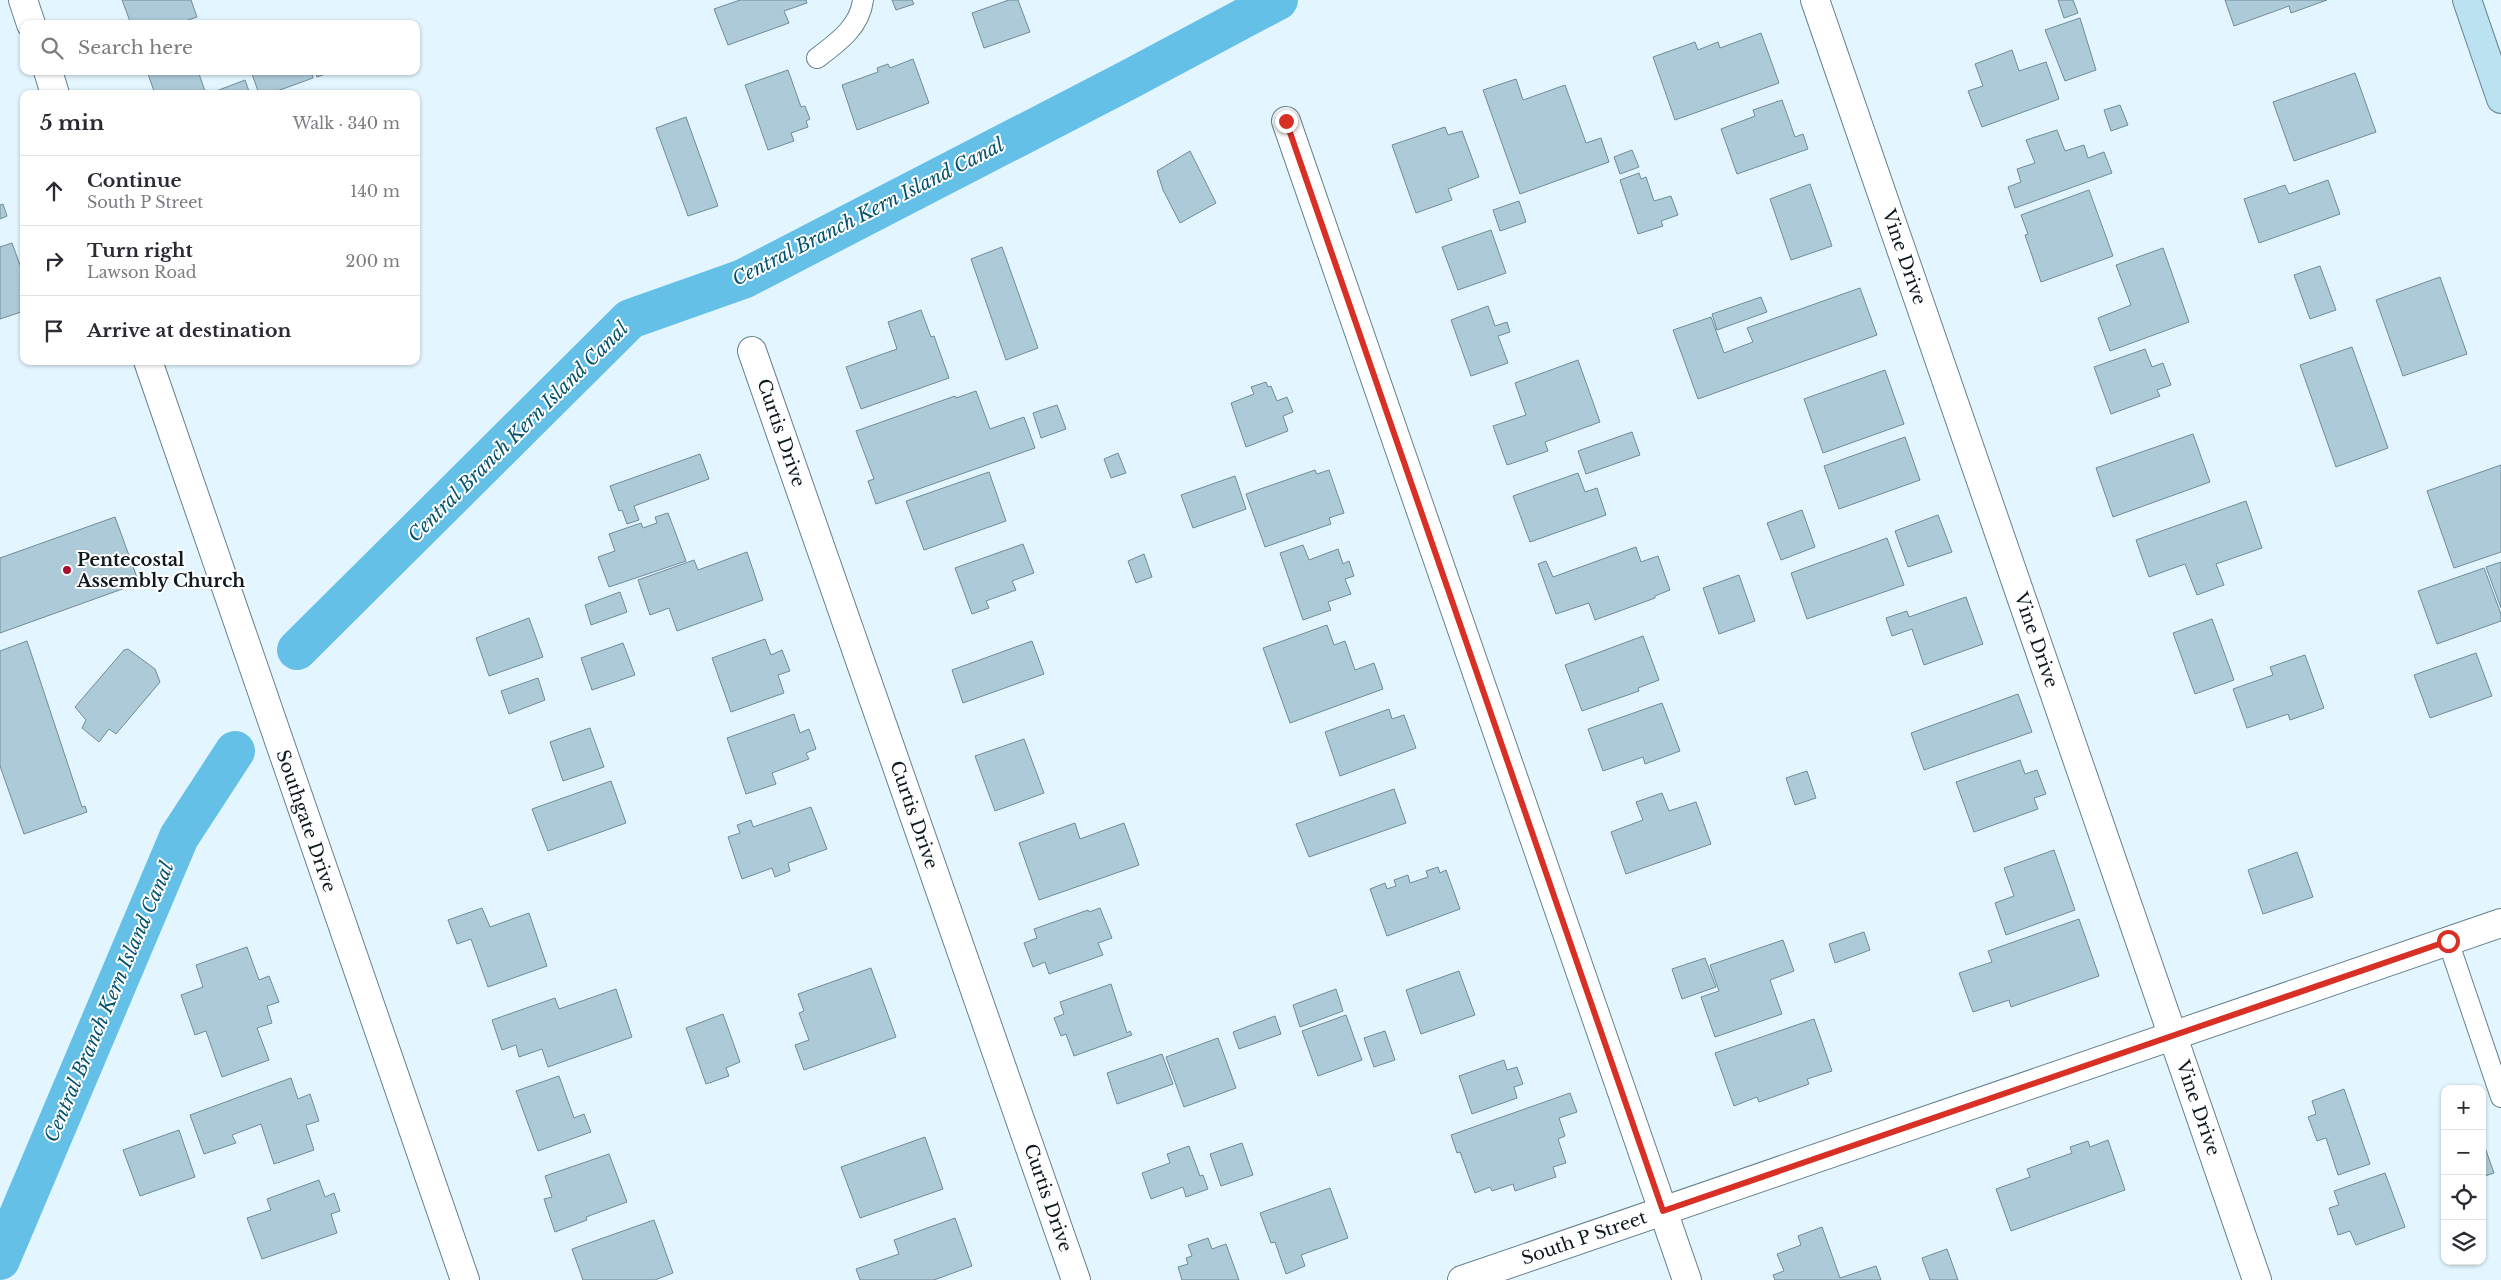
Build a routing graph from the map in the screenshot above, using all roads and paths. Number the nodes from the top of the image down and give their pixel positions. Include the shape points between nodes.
1 (23, 0) edge
2 (863, 0) edge
3 (1815, 0) edge
4 (2467, 0) edge
5 (30, 20) edge
6 (818, 58) dead end
7 (49, 75) edge
8 (55, 90) edge
9 (2501, 99) edge
10 (1286, 121) dead end
11 (752, 351) dead end
12 (149, 365) edge
13 (2501, 923) edge
14 (2448, 941) junction
15 (2173, 1036) junction
16 (2501, 1097) edge
17 (1663, 1211) junction
18 (465, 1280) edge
19 (1076, 1280) edge
20 (1462, 1280) edge
21 (1687, 1280) edge
22 (2257, 1280) edge

1 - 5 street
2 - 6 lane via 862,9 846,35
3 - 15 street, Vine Drive
4 - 9 main road
7 - 8 street
10 - 17 street
11 - 19 street, Curtis Drive
12 - 18 street, Southgate Drive
13 - 14 street, South P Street
14 - 15 street, South P Street
14 - 16 lane
15 - 17 street, South P Street
15 - 22 street, Vine Drive
17 - 20 street, South P Street
17 - 21 street

